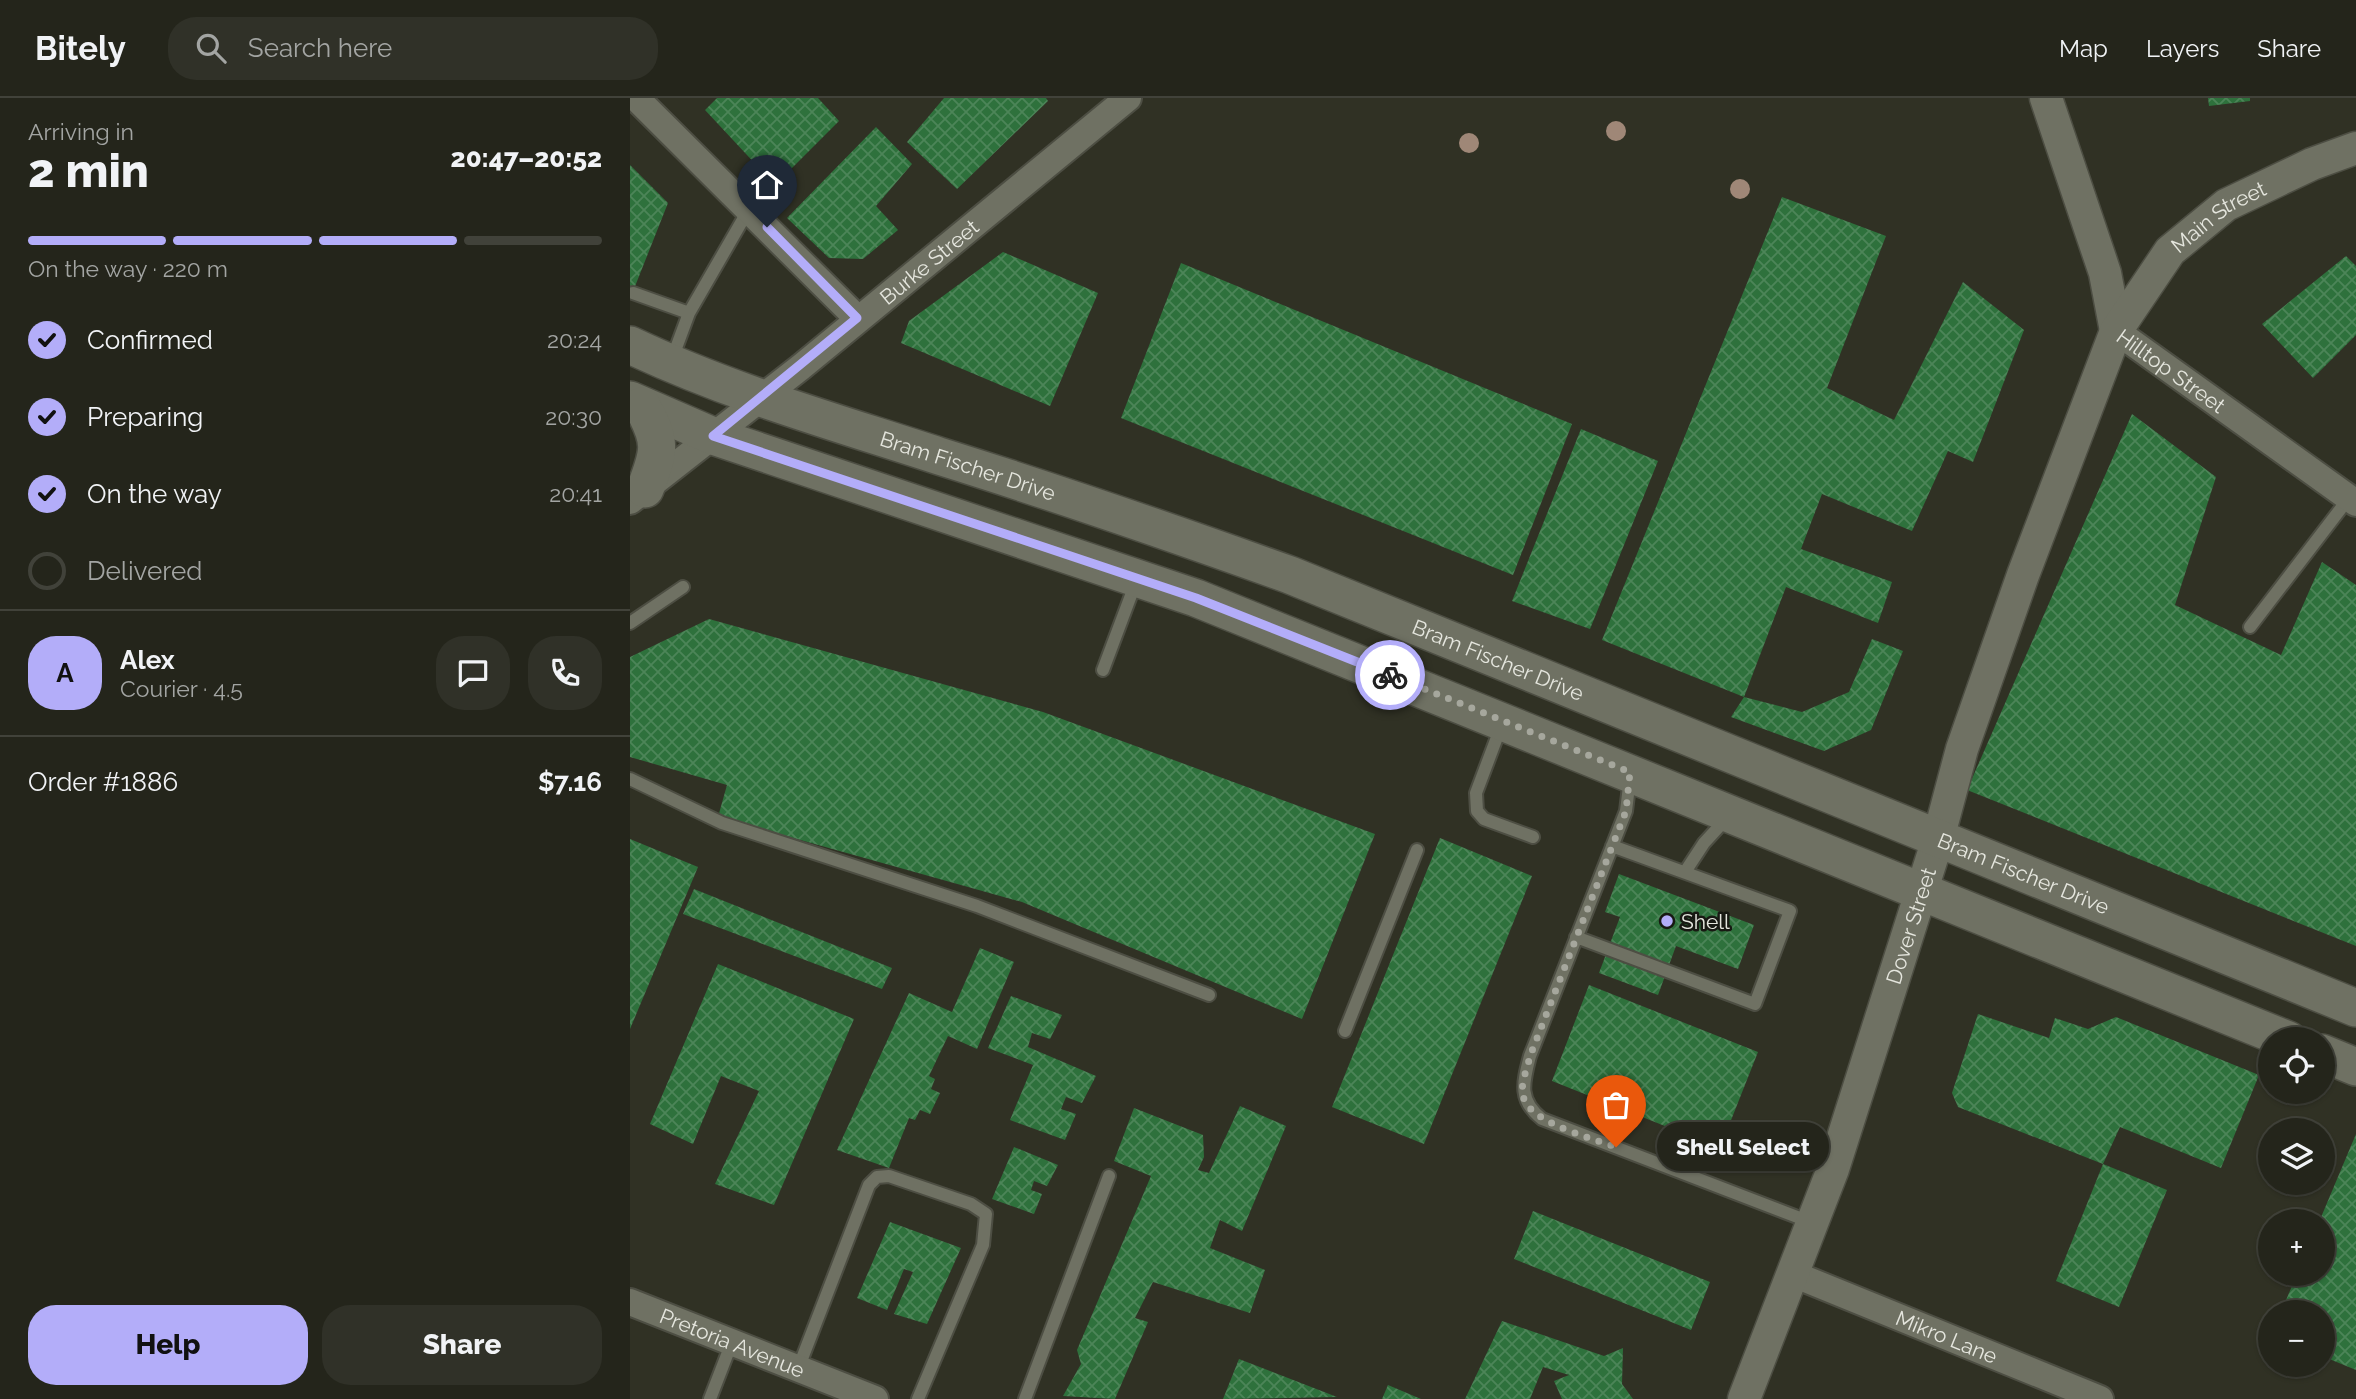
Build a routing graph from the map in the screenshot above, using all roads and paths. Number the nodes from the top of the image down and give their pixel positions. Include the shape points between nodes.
1 (636, 98) edge
2 (1128, 98) edge
3 (2046, 98) edge
4 (2356, 148) edge
5 (749, 209) junction
6 (633, 293) dead end
7 (689, 313) junction
8 (857, 318) junction
9 (2116, 331) junction
10 (630, 345) edge
11 (670, 364) junction
12 (759, 398) junction
13 (636, 403) edge
14 (713, 436) junction
15 (637, 495) edge
16 (2352, 501) edge
17 (1137, 578) junction
18 (683, 587) dead end
19 (630, 623) edge
20 (2250, 627) dead end
21 (1103, 670) dead end
22 (1503, 720) junction
23 (1630, 772) junction
24 (630, 779) edge
25 (1731, 812) junction
26 (1533, 837) dead end
27 (1938, 839) junction
28 (1612, 846) junction
29 (1417, 850) dead end
30 (1685, 872) junction
31 (1920, 892) junction
32 (1576, 937) junction
33 (1209, 995) dead end
34 (2356, 1008) edge
35 (2258, 1028) edge
36 (1345, 1031) dead end
37 (2335, 1058) edge
38 (2356, 1067) edge
39 (1109, 1176) dead end
40 (1813, 1223) junction
41 (1793, 1274) junction
42 (630, 1302) edge
43 (732, 1342) junction
44 (798, 1369) junction
45 (862, 1397) edge
46 (710, 1399) edge
47 (918, 1399) edge
48 (1025, 1399) edge
49 (1744, 1399) edge
50 (2099, 1399) edge

1 - 5 street
2 - 8 street, Burke Street
3 - 9 street, Hilltop Street via 2105,273
4 - 9 street, Main Street via 2226,205 2170,251
5 - 7 lane
5 - 8 street
6 - 7 lane
7 - 11 lane
8 - 12 street, Burke Street
9 - 16 street, Hilltop Street
9 - 27 street, Dover Street via 1962,749
10 - 11 main road, Bram Fischer Drive
11 - 12 main road, Bram Fischer Drive
12 - 14 street, Burke Street
12 - 27 main road, Bram Fischer Drive via 1109,510 1290,575
13 - 14 main road
13 - 15 main road via 657,432 658,455
14 - 15 street, Burke Street
14 - 17 main road
16 - 20 lane
17 - 21 lane
17 - 22 main road
18 - 19 lane
22 - 23 main road
22 - 26 lane via 1476,793 1477,811 1484,819
23 - 25 main road
23 - 28 lane via 1626,811
24 - 33 lane via 722,823 978,906
25 - 30 lane
25 - 31 main road
27 - 31 street, Dover Street
27 - 34 main road, Bram Fischer Drive
28 - 30 lane
28 - 32 lane
29 - 36 lane
30 - 32 lane via 1790,911 1755,1004
31 - 35 main road
31 - 40 street, Dover Street
32 - 40 lane via 1523,1084 1531,1110 1542,1119
37 - 38 main road
39 - 48 lane
40 - 41 street, Dover Street
41 - 49 street, Dover Street
41 - 50 street, Mikro Lane
42 - 43 street, Pretoria Avenue
43 - 44 street, Pretoria Avenue
43 - 46 lane
44 - 45 street, Pretoria Avenue
44 - 47 lane via 869,1185 877,1177 889,1176 971,1204 986,1214 983,1245

